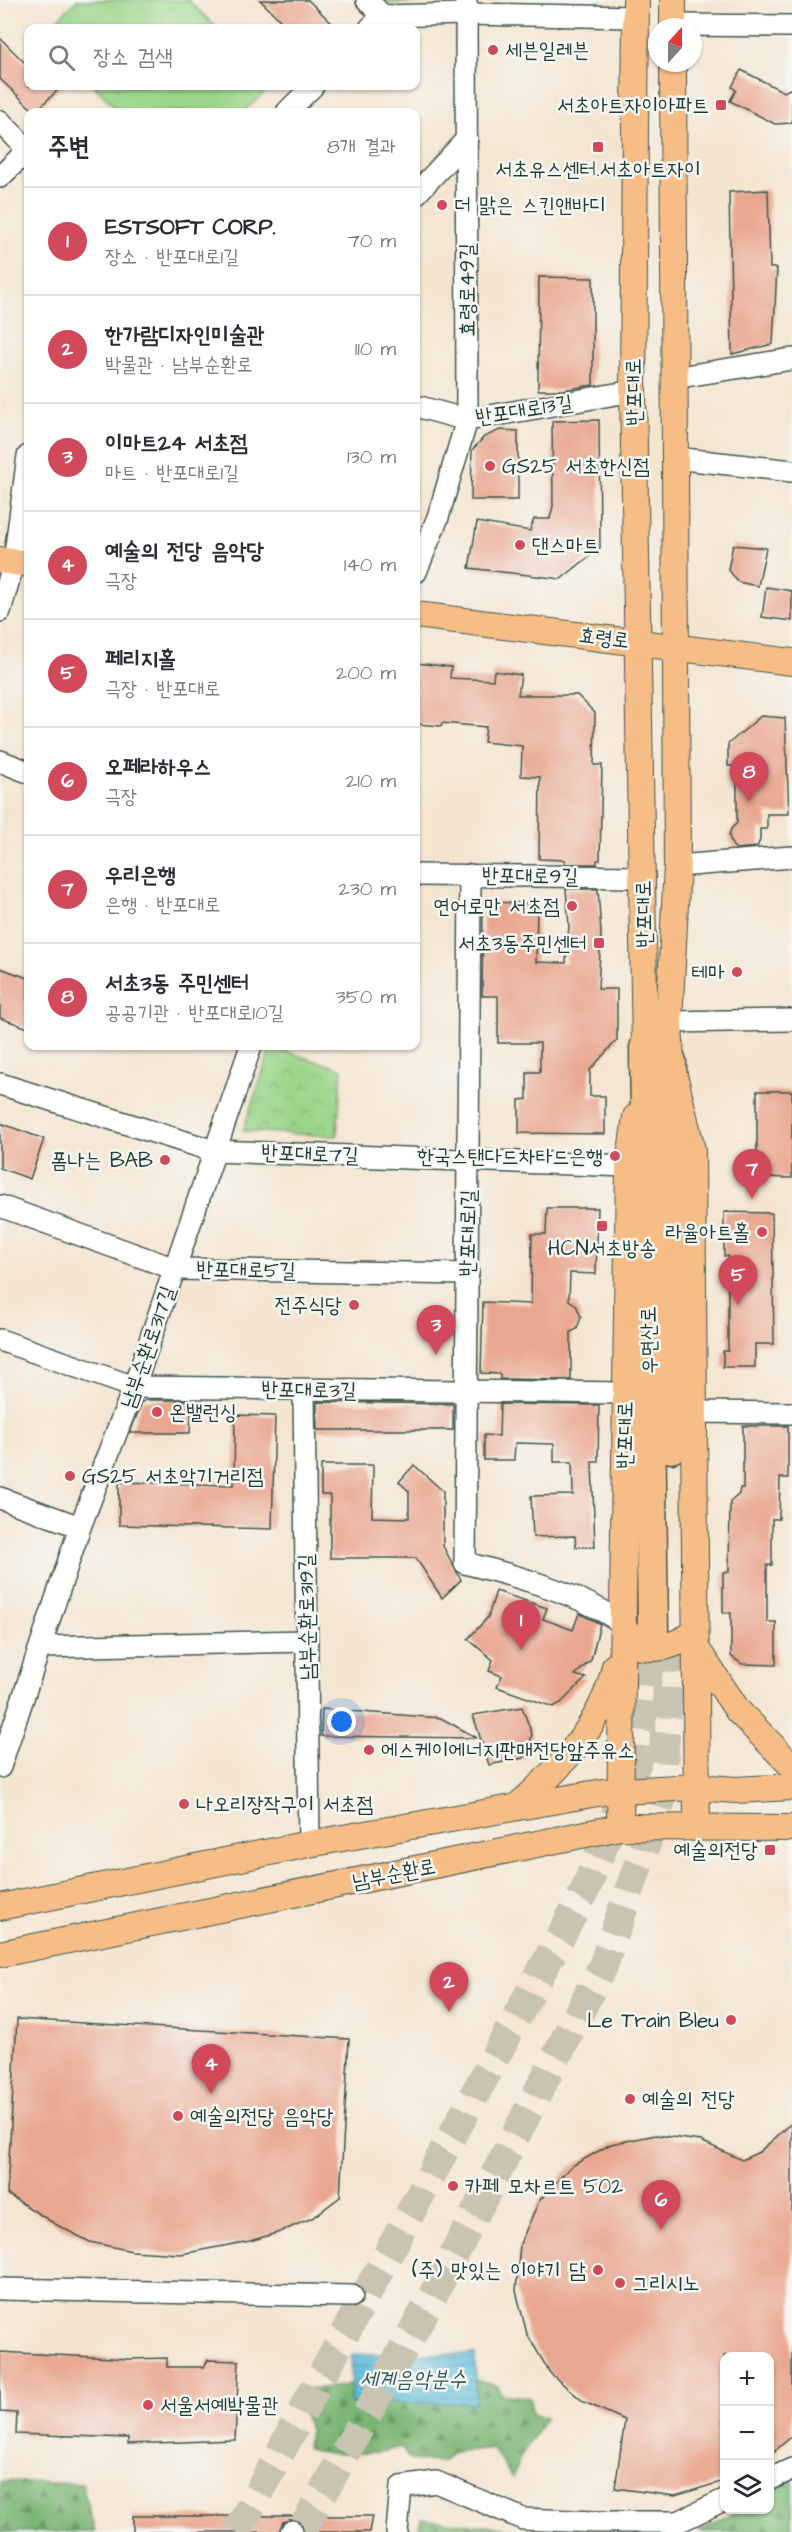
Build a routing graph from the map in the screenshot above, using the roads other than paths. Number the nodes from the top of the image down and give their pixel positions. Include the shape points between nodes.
1 (367, 0) edge
2 (466, 7) edge
3 (635, 9) edge
4 (673, 17) edge
5 (376, 22) edge
6 (792, 26) edge
7 (673, 72) edge
8 (310, 90) edge
9 (291, 108) edge
10 (0, 121) edge
11 (467, 139) junction
12 (24, 146) edge
13 (24, 154) edge
14 (0, 177) edge
15 (420, 190) edge
16 (792, 359) edge
17 (673, 378) junction
18 (633, 391) junction
19 (420, 407) edge
20 (467, 420) junction
21 (674, 458) junction
22 (792, 471) edge
23 (24, 486) edge
24 (14, 562) edge
25 (420, 562) edge
26 (0, 611) edge
27 (420, 615) edge
28 (640, 642) junction
29 (676, 646) junction
30 (792, 662) edge
31 (0, 761) edge
32 (24, 770) edge
33 (792, 857) edge
34 (676, 866) junction
35 (420, 875) edge
36 (470, 875) junction
37 (644, 877) junction
38 (792, 1020) edge
39 (669, 1022) junction
40 (645, 1048) junction
41 (250, 1050) edge
42 (671, 1062) junction
43 (0, 1084) edge
44 (214, 1151) junction
45 (469, 1158) junction
46 (629, 1166) junction
47 (0, 1206) edge
48 (175, 1269) junction
49 (468, 1274) junction
50 (0, 1340) edge
51 (134, 1387) junction
52 (304, 1390) junction
53 (468, 1391) junction
54 (626, 1394) junction
55 (693, 1412) junction
56 (792, 1413) edge
57 (0, 1498) edge
58 (80, 1527) junction
59 (623, 1624) junction
60 (679, 1636) junction
61 (307, 1641) junction
62 (41, 1647) junction
63 (792, 1766) edge
64 (0, 1767) edge
65 (696, 1787) junction
66 (792, 1788) edge
67 (620, 1790) junction
68 (518, 1806) junction
69 (620, 1827) junction
70 (697, 1828) junction
71 (792, 1828) edge
72 (309, 1844) junction
73 (0, 1907) edge
74 (0, 1954) edge
75 (0, 2289) edge
76 (352, 2296) dead end
77 (792, 2469) edge
78 (774, 2477) edge
79 (720, 2502) edge
80 (397, 2532) edge

1 - 5 street
2 - 3 street
2 - 5 street
2 - 11 street, 효령로49길
3 - 18 main road, 반포대로
4 - 6 street
7 - 17 main road, 반포대로
8 - 9 street
10 - 12 street
11 - 15 street
11 - 20 street, 효령로49길
13 - 14 street
16 - 17 street
17 - 21 main road, 반포대로
18 - 20 street, 반포대로13길
18 - 28 main road, 반포대로
19 - 20 street, 반포대로13길
20 - 25 street, 효령로49길 via 438,518
21 - 22 street
21 - 29 main road, 반포대로
23 - 24 street
24 - 26 street
27 - 28 main road, 효령로
28 - 29 main road, 효령로
28 - 37 main road, 반포대로
29 - 30 main road, 효령로
29 - 34 main road, 반포대로
31 - 32 street
33 - 34 street
34 - 39 main road, 반포대로
35 - 36 street, 반포대로9길
36 - 37 street, 반포대로9길
36 - 45 street, 반포대로1길
37 - 40 main road, 반포대로
38 - 39 street
39 - 42 main road, 반포대로
40 - 46 main road, 반포대로
40 - 60 highway, 우면산로
41 - 44 street, 남부순환로317길
42 - 55 main road, 반포대로 via 692,1150
42 - 60 highway, 우면산로
43 - 44 street, 반포대로7길
44 - 45 street, 반포대로7길
44 - 48 street, 남부순환로317길
45 - 46 street, 반포대로7길
45 - 49 street, 반포대로1길
46 - 54 main road, 반포대로
47 - 48 street, 반포대로5길
48 - 49 street, 반포대로5길
48 - 51 street, 남부순환로317길
49 - 53 street, 반포대로1길
50 - 51 street, 반포대로3길
51 - 52 street, 반포대로3길
51 - 58 street, 남부순환로317길
52 - 53 street, 반포대로3길
52 - 61 street, 남부순환로319길
53 - 54 street, 반포대로3길
53 - 59 street, 반포대로1길 via 465,1563 603,1609
54 - 59 main road, 반포대로
55 - 56 street
55 - 60 main road, 반포대로
57 - 58 street
58 - 62 street, 남부순환로317길
59 - 60 main road via 633,1645 641,1647 668,1648
59 - 67 main road, 반포대로
59 - 68 main road via 612,1680 597,1715 576,1747
60 - 63 main road via 738,1711
60 - 65 main road, 반포대로
61 - 62 street
61 - 72 street, 남부순환로319길
62 - 64 street, 남부순환로317길
65 - 66 main road
65 - 67 main road
65 - 70 main road, 반포대로
67 - 68 main road
67 - 69 main road, 반포대로
68 - 72 main road
69 - 70 main road, 남부순환로
69 - 74 main road, 남부순환로
70 - 71 main road, 남부순환로
72 - 73 main road
75 - 76 street
77 - 78 street
79 - 80 street via 678,2522 523,2519 436,2482 401,2487

